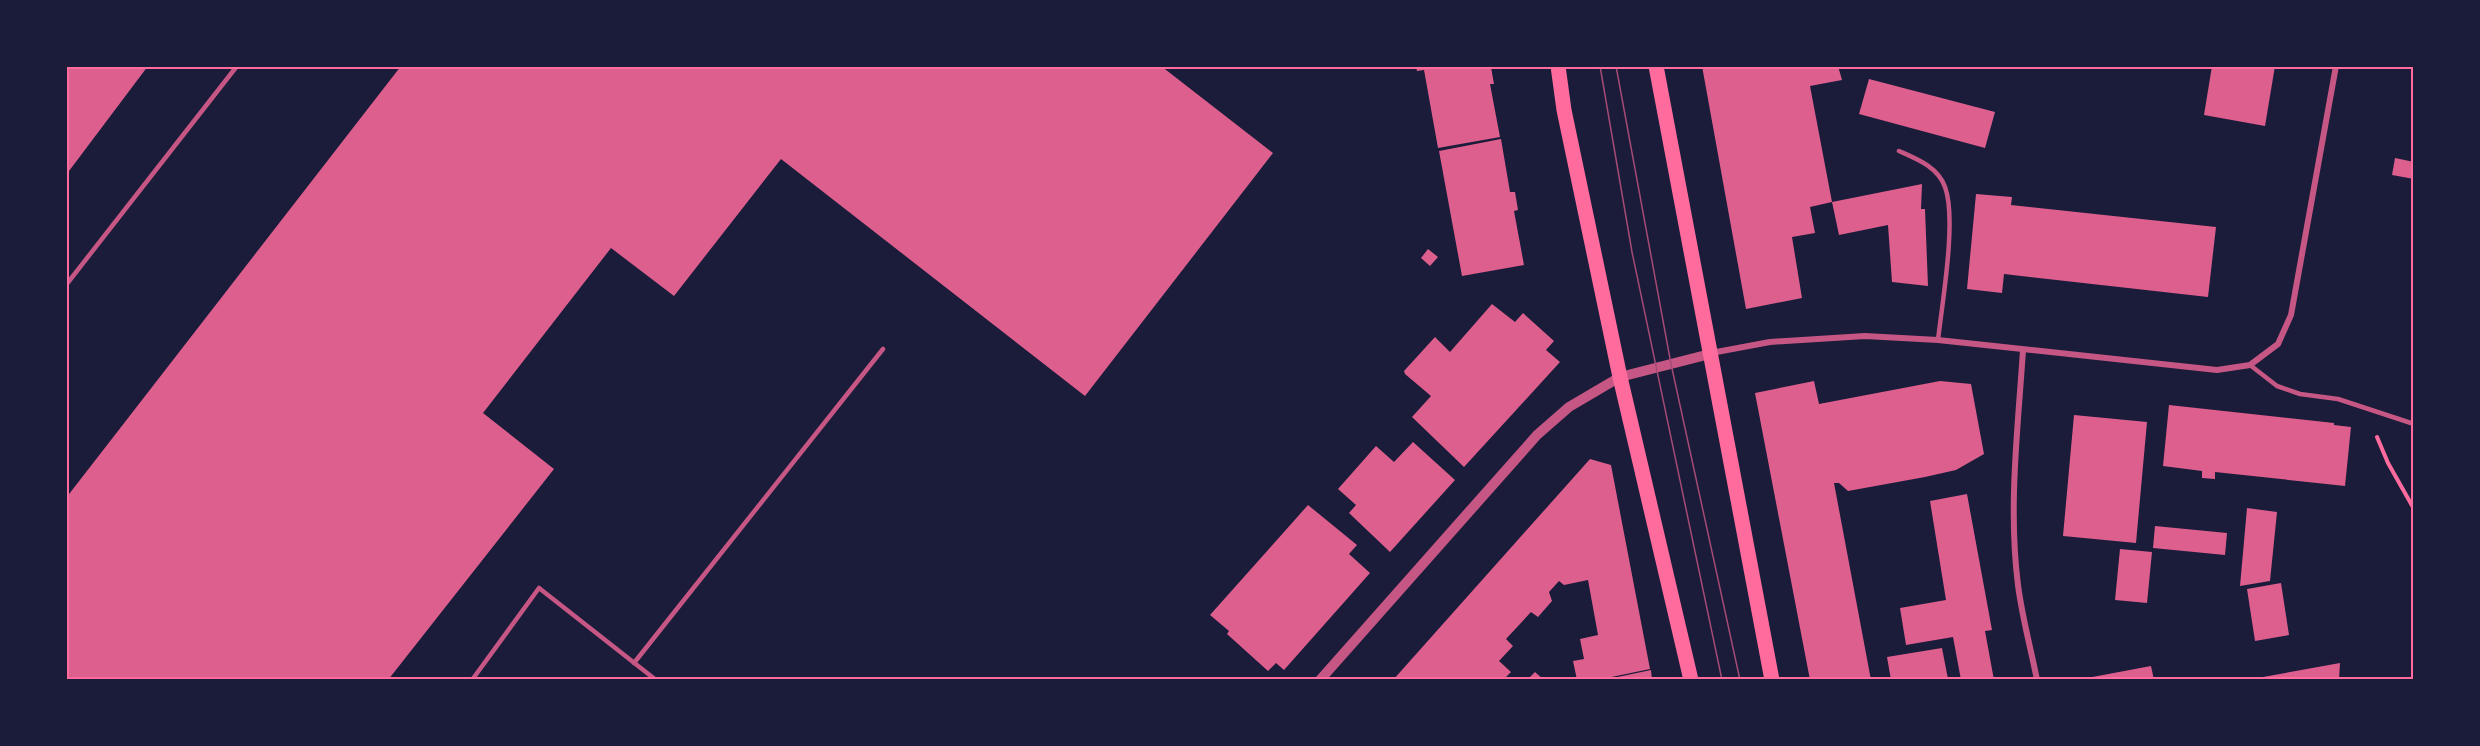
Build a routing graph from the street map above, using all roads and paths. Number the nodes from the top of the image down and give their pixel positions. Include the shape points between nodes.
1 (237, 66) edge
2 (1557, 66) edge
3 (1656, 66) edge
4 (2336, 66) edge
5 (1899, 151) dead end
6 (66, 285) edge
7 (1938, 340) junction
8 (883, 349) dead end
9 (2023, 350) junction
10 (1710, 354) junction
11 (2250, 365) junction
12 (1620, 377) junction
13 (2364, 406) junction
14 (2414, 424) edge
15 (2414, 509) edge
16 (634, 663) junction
17 (472, 680) edge
18 (656, 680) edge
19 (1320, 680) edge
20 (1691, 680) edge
21 (1772, 680) edge
22 (2037, 680) edge

1 - 6 lane
2 - 12 main road
3 - 10 main road
4 - 11 street via 2291,315 2278,344
5 - 7 lane via 1930,166 1945,186 1949,211
7 - 9 street
7 - 10 street via 1817,338
8 - 16 lane
9 - 11 street via 2217,370
9 - 22 street via 2014,530 2018,585
10 - 12 street
10 - 21 main road
11 - 13 lane via 2277,386
12 - 19 street via 1569,407 1537,435
12 - 20 main road
13 - 14 lane
13 - 15 path via 2388,463
16 - 17 lane via 539,588
16 - 18 lane

